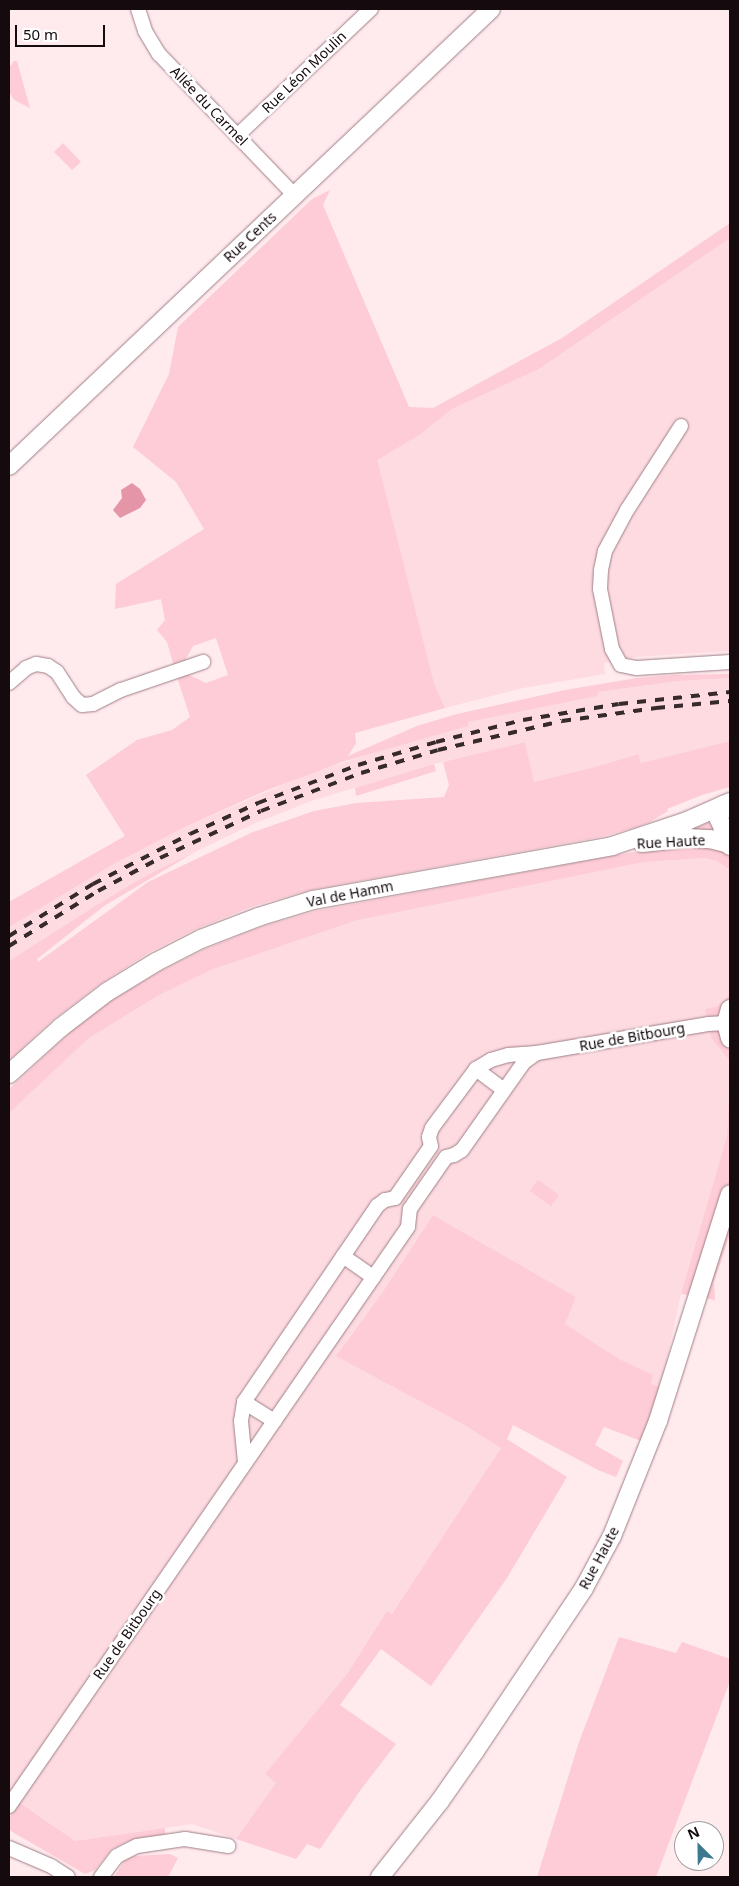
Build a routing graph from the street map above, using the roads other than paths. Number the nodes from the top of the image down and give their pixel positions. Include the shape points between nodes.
1 (138, 9) edge
2 (371, 9) edge
3 (491, 9) edge
4 (237, 136) junction
5 (294, 195) junction
6 (682, 426) dead end
7 (9, 466) edge
8 (204, 662) dead end
9 (730, 662) edge
10 (9, 682) edge
11 (726, 803) edge
12 (730, 845) edge
13 (612, 846) junction
14 (729, 1024) edge
15 (538, 1053) junction
16 (476, 1069) junction
17 (9, 1074) edge
18 (503, 1089) junction
19 (431, 1146) junction
20 (446, 1156) junction
21 (412, 1173) junction
22 (428, 1183) junction
23 (730, 1194) edge
24 (395, 1198) junction
25 (410, 1209) junction
26 (344, 1256) junction
27 (373, 1277) junction
28 (244, 1402) junction
29 (274, 1422) junction
30 (245, 1462) junction
31 (9, 1806) edge
32 (228, 1846) dead end
33 (9, 1848) edge
34 (68, 1877) edge
35 (101, 1877) edge
36 (380, 1877) edge

1 - 4 street, Allée du Carmel via 145,31 159,54
2 - 4 street, Rue Léon Moulin
3 - 5 main road, Rue Cents
4 - 5 street, Allée du Carmel
5 - 7 main road, Rue Cents
6 - 9 street via 627,510 605,551 600,589 612,650 621,665 637,668
8 - 10 street via 121,690 93,704 82,705 57,672 48,666 36,664 26,668
11 - 12 main road, Rue Haute via 719,819
11 - 13 main road, Val de Hamm
12 - 13 main road, Rue Haute via 710,839 688,838
13 - 17 main road, Val de Hamm via 313,900 258,917 201,939 107,992 60,1028
14 - 15 street, Rue de Bitbourg via 708,1024
15 - 16 street, Rue de Bitbourg via 508,1055
15 - 18 street, Rue de Bitbourg via 524,1062
16 - 18 street
16 - 19 street, Rue de Bitbourg via 432,1128
18 - 20 street, Rue de Bitbourg via 462,1150
19 - 20 street
19 - 21 street, Rue de Bitbourg
20 - 22 street, Rue de Bitbourg
21 - 22 street
21 - 24 street, Rue de Bitbourg
22 - 25 street, Rue de Bitbourg
23 - 36 main road, Rue Haute via 658,1422 612,1536 584,1588 475,1751
24 - 25 street
24 - 26 street, Rue de Bitbourg via 377,1206
25 - 27 street, Rue de Bitbourg via 408,1227
26 - 27 street
26 - 28 street, Rue de Bitbourg
27 - 29 street, Rue de Bitbourg
28 - 29 street
28 - 30 street, Rue de Bitbourg via 241,1421
29 - 30 street, Rue de Bitbourg
30 - 31 street, Rue de Bitbourg
32 - 35 street via 185,1839 136,1846 117,1856
33 - 34 street

